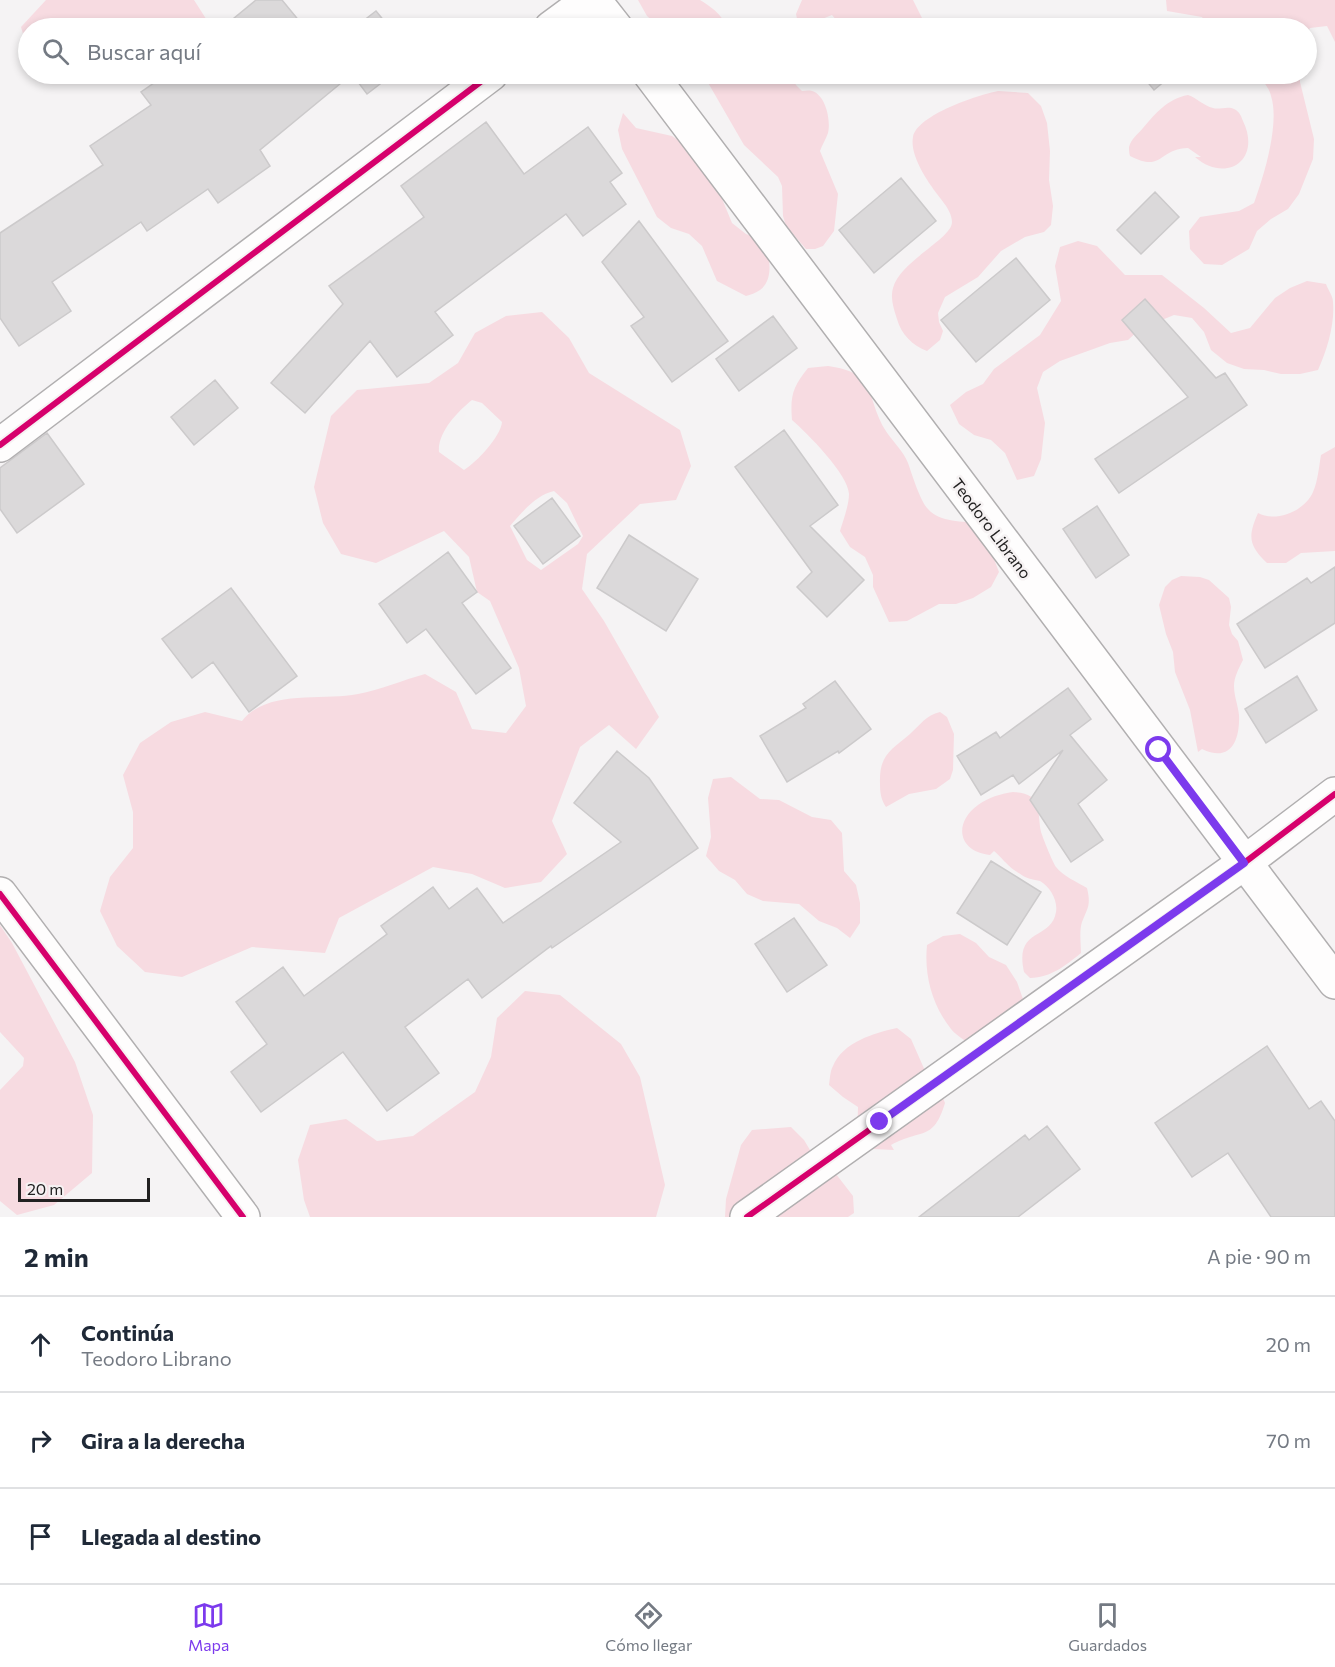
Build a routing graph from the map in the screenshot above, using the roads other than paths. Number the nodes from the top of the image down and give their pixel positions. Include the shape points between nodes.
1 (589, 0) edge
2 (594, 0) edge
3 (565, 18) edge
4 (608, 18) edge
5 (478, 84) edge
6 (658, 84) edge
7 (0, 445) edge
8 (1335, 794) edge
9 (1244, 863) junction
10 (0, 894) edge
11 (1335, 982) edge
12 (243, 1217) edge
13 (747, 1217) edge

1 - 3 street
2 - 4 street
5 - 7 street
6 - 9 street, Teodoro Librano
8 - 9 street
9 - 11 street, Teodoro Librano
9 - 13 street
10 - 12 street

